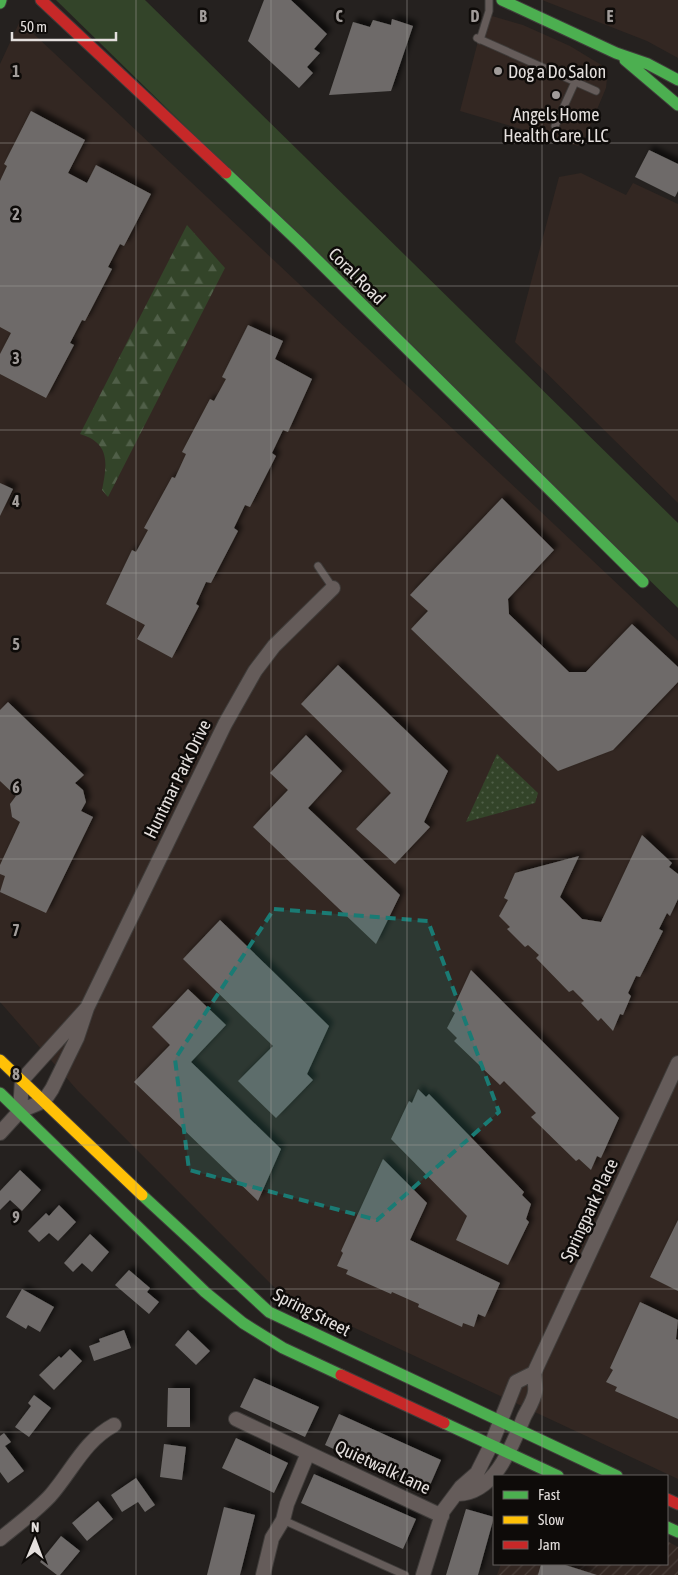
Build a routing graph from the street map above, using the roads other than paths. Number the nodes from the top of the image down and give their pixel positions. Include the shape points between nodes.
1 (41, 0) edge
2 (489, 0) edge
3 (502, 0) edge
4 (616, 53) junction
5 (678, 80) edge
6 (575, 82) junction
7 (596, 91) dead end
8 (678, 104) edge
9 (555, 126) dead end
10 (318, 566) dead end
11 (643, 582) dead end
12 (333, 588) joint
13 (86, 1008) junction
14 (0, 1060) edge
15 (678, 1063) edge
16 (22, 1080) junction
17 (0, 1093) edge
18 (44, 1101) junction
19 (20, 1111) junction
20 (0, 1133) edge
21 (534, 1373) junction
22 (236, 1419) dead end
23 (501, 1421) junction
24 (114, 1425) dead end
25 (519, 1430) junction
26 (491, 1445) junction
27 (308, 1453) junction
28 (508, 1453) junction
29 (556, 1475) edge
30 (615, 1475) edge
31 (458, 1494) junction
32 (442, 1516) junction
33 (283, 1520) junction
34 (1, 1537) edge
35 (262, 1575) edge
36 (405, 1575) edge
37 (423, 1575) edge

1 - 11 main road, Coral Road via 299,242
2 - 6 lane via 489,11 479,39
3 - 4 main road
4 - 5 main road via 648,64
4 - 8 main road
6 - 7 lane
6 - 9 lane
10 - 12 lane
12 - 13 street, Huntmar Park Drive via 274,646 255,671 225,724
13 - 16 street, Huntmar Park Drive
13 - 18 street, Huntmar Park Drive via 77,1038
14 - 16 main road, Spring Street
15 - 21 street, Springpark Place
16 - 18 main road, Spring Street
16 - 19 street
17 - 19 main road
18 - 19 street
18 - 23 main road, Spring Street via 220,1270 269,1312
19 - 20 street
19 - 26 main road via 198,1285 243,1324 283,1348
21 - 23 street via 516,1382
21 - 25 street, Springpark Place via 535,1392
22 - 27 street, Quietwalk Lane
23 - 25 main road, Spring Street
23 - 26 street
24 - 34 street via 89,1442 49,1497
25 - 28 street, Springpark Place
25 - 30 main road, Spring Street
26 - 28 main road
26 - 31 street via 477,1473
27 - 32 street, Quietwalk Lane
27 - 33 street, Quietwalk Lane
28 - 29 main road
28 - 31 street, Springpark Place via 481,1486 466,1494
31 - 32 street via 449,1502
32 - 37 street
33 - 35 street, Quietwalk Lane via 272,1538
33 - 36 lane

